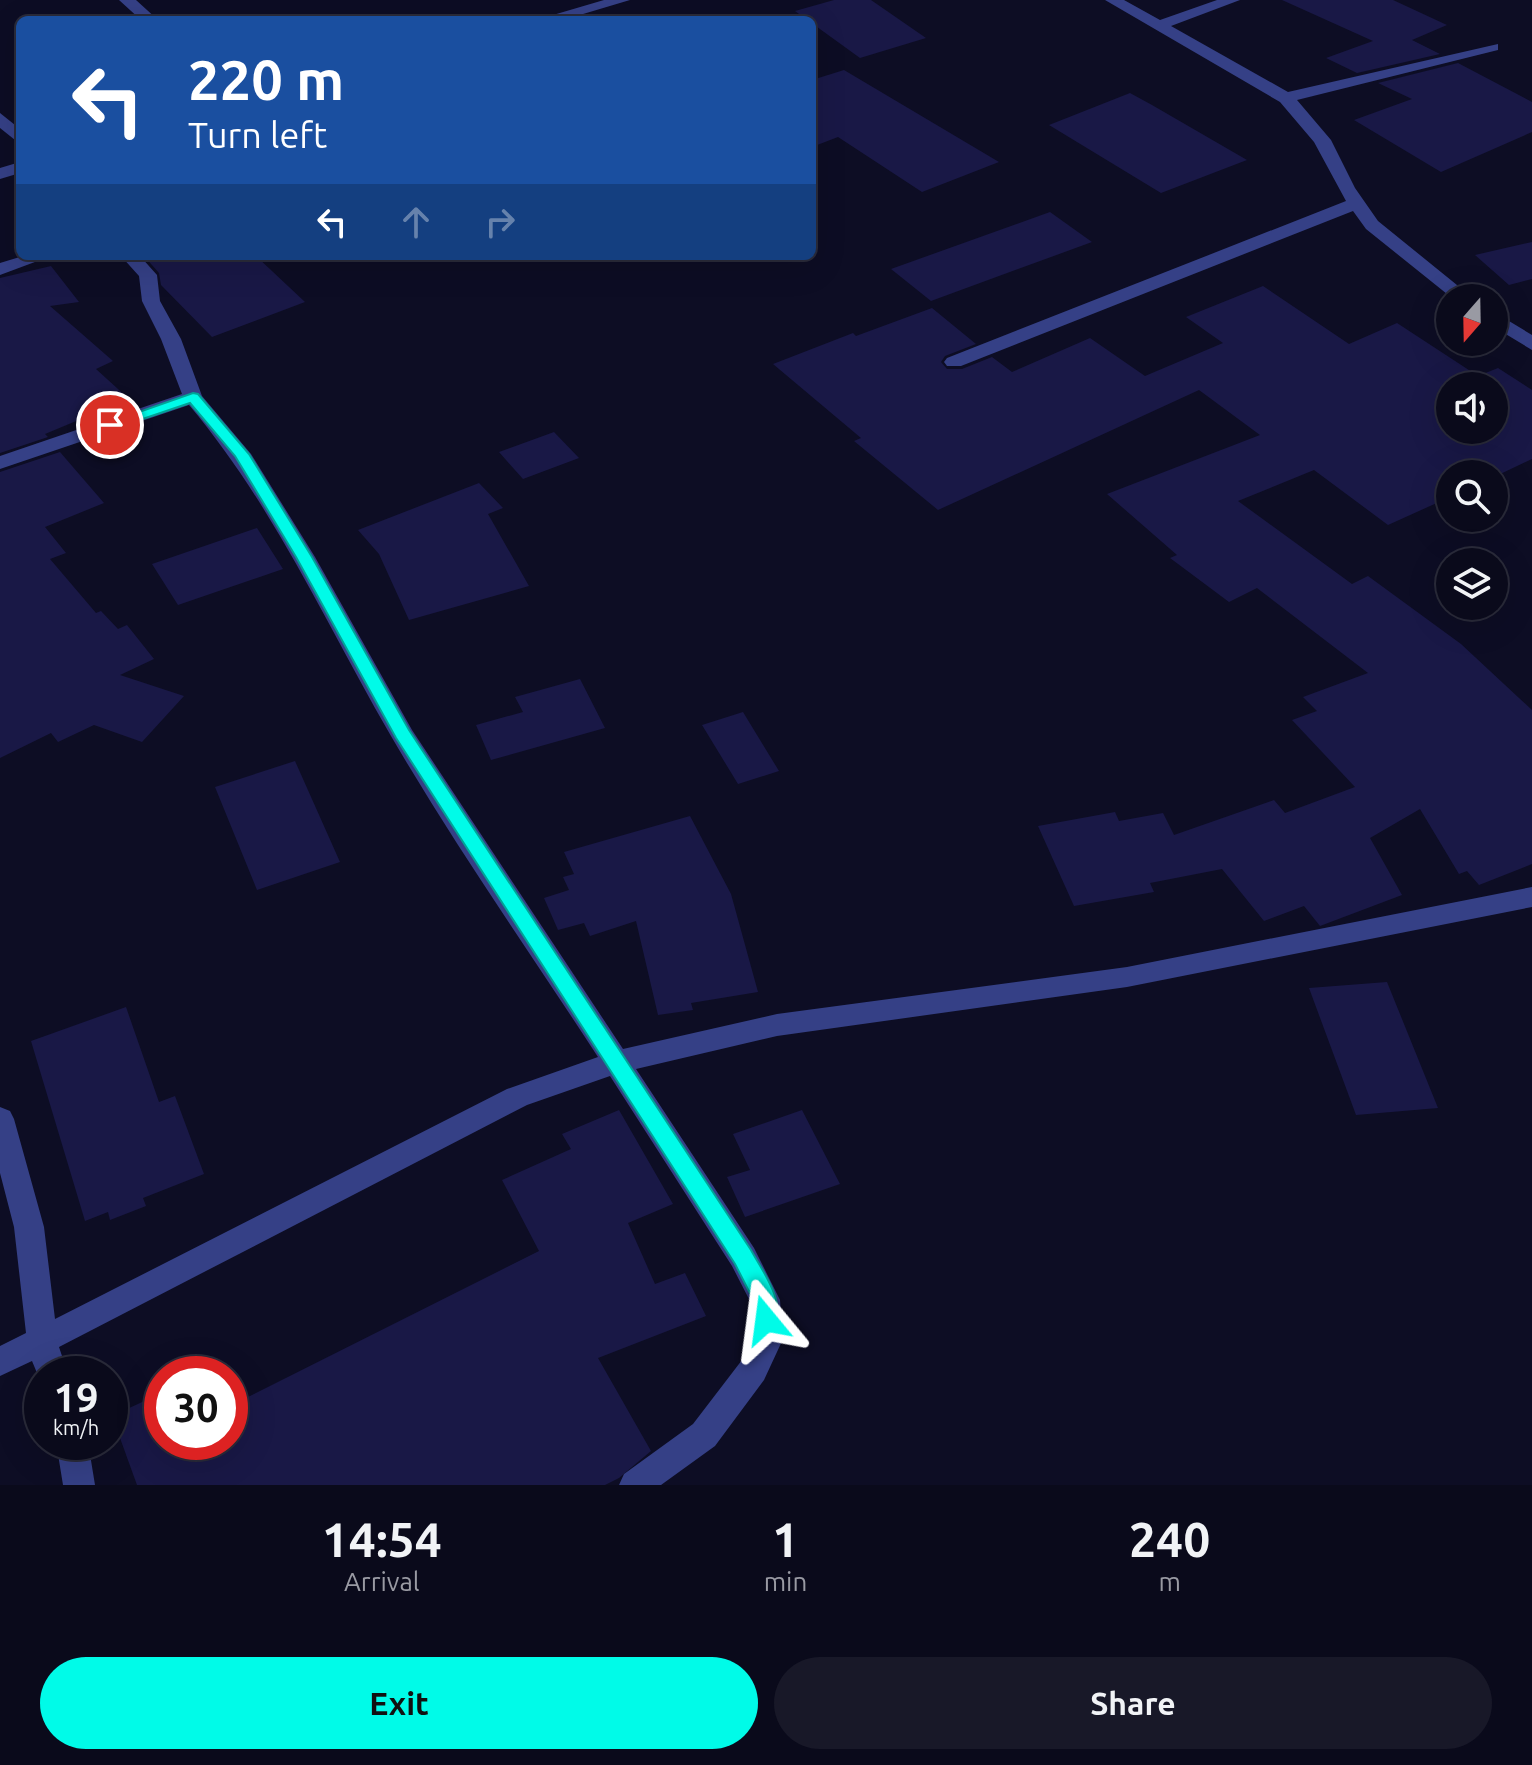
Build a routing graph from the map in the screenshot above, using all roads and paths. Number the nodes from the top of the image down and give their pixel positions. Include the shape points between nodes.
1 (127, 0) edge
2 (622, 0) edge
3 (1113, 0) edge
4 (1232, 0) edge
5 (145, 16) edge
6 (560, 16) edge
7 (1160, 25) junction
8 (1492, 47) dead end
9 (1286, 98) junction
10 (0, 118) edge
11 (16, 135) edge
12 (1357, 203) junction
13 (29, 260) edge
14 (134, 260) edge
15 (0, 269) edge
16 (1446, 284) edge
17 (1508, 328) edge
18 (1532, 344) edge
19 (954, 362) dead end
20 (193, 397) junction
21 (0, 463) edge
22 (1532, 897) edge
23 (617, 1062) junction
24 (0, 1119) edge
25 (42, 1342) junction
26 (46, 1356) edge
27 (0, 1362) edge
28 (75, 1460) edge
29 (79, 1485) edge
30 (635, 1485) edge

1 - 5 street
2 - 6 street
3 - 7 street
4 - 7 street
7 - 9 street
8 - 9 street
9 - 12 street via 1322,140
10 - 11 street
12 - 16 street via 1372,225
12 - 19 street
13 - 15 street
14 - 20 street via 148,275 151,301
17 - 18 street
20 - 21 street
20 - 23 street via 241,454 402,734
22 - 23 street via 1127,977 777,1025
23 - 25 street via 517,1097 176,1268
23 - 30 street via 743,1257 765,1300 768,1339 753,1370 704,1435
24 - 25 street via 29,1227
25 - 26 street
25 - 27 street
28 - 29 street

